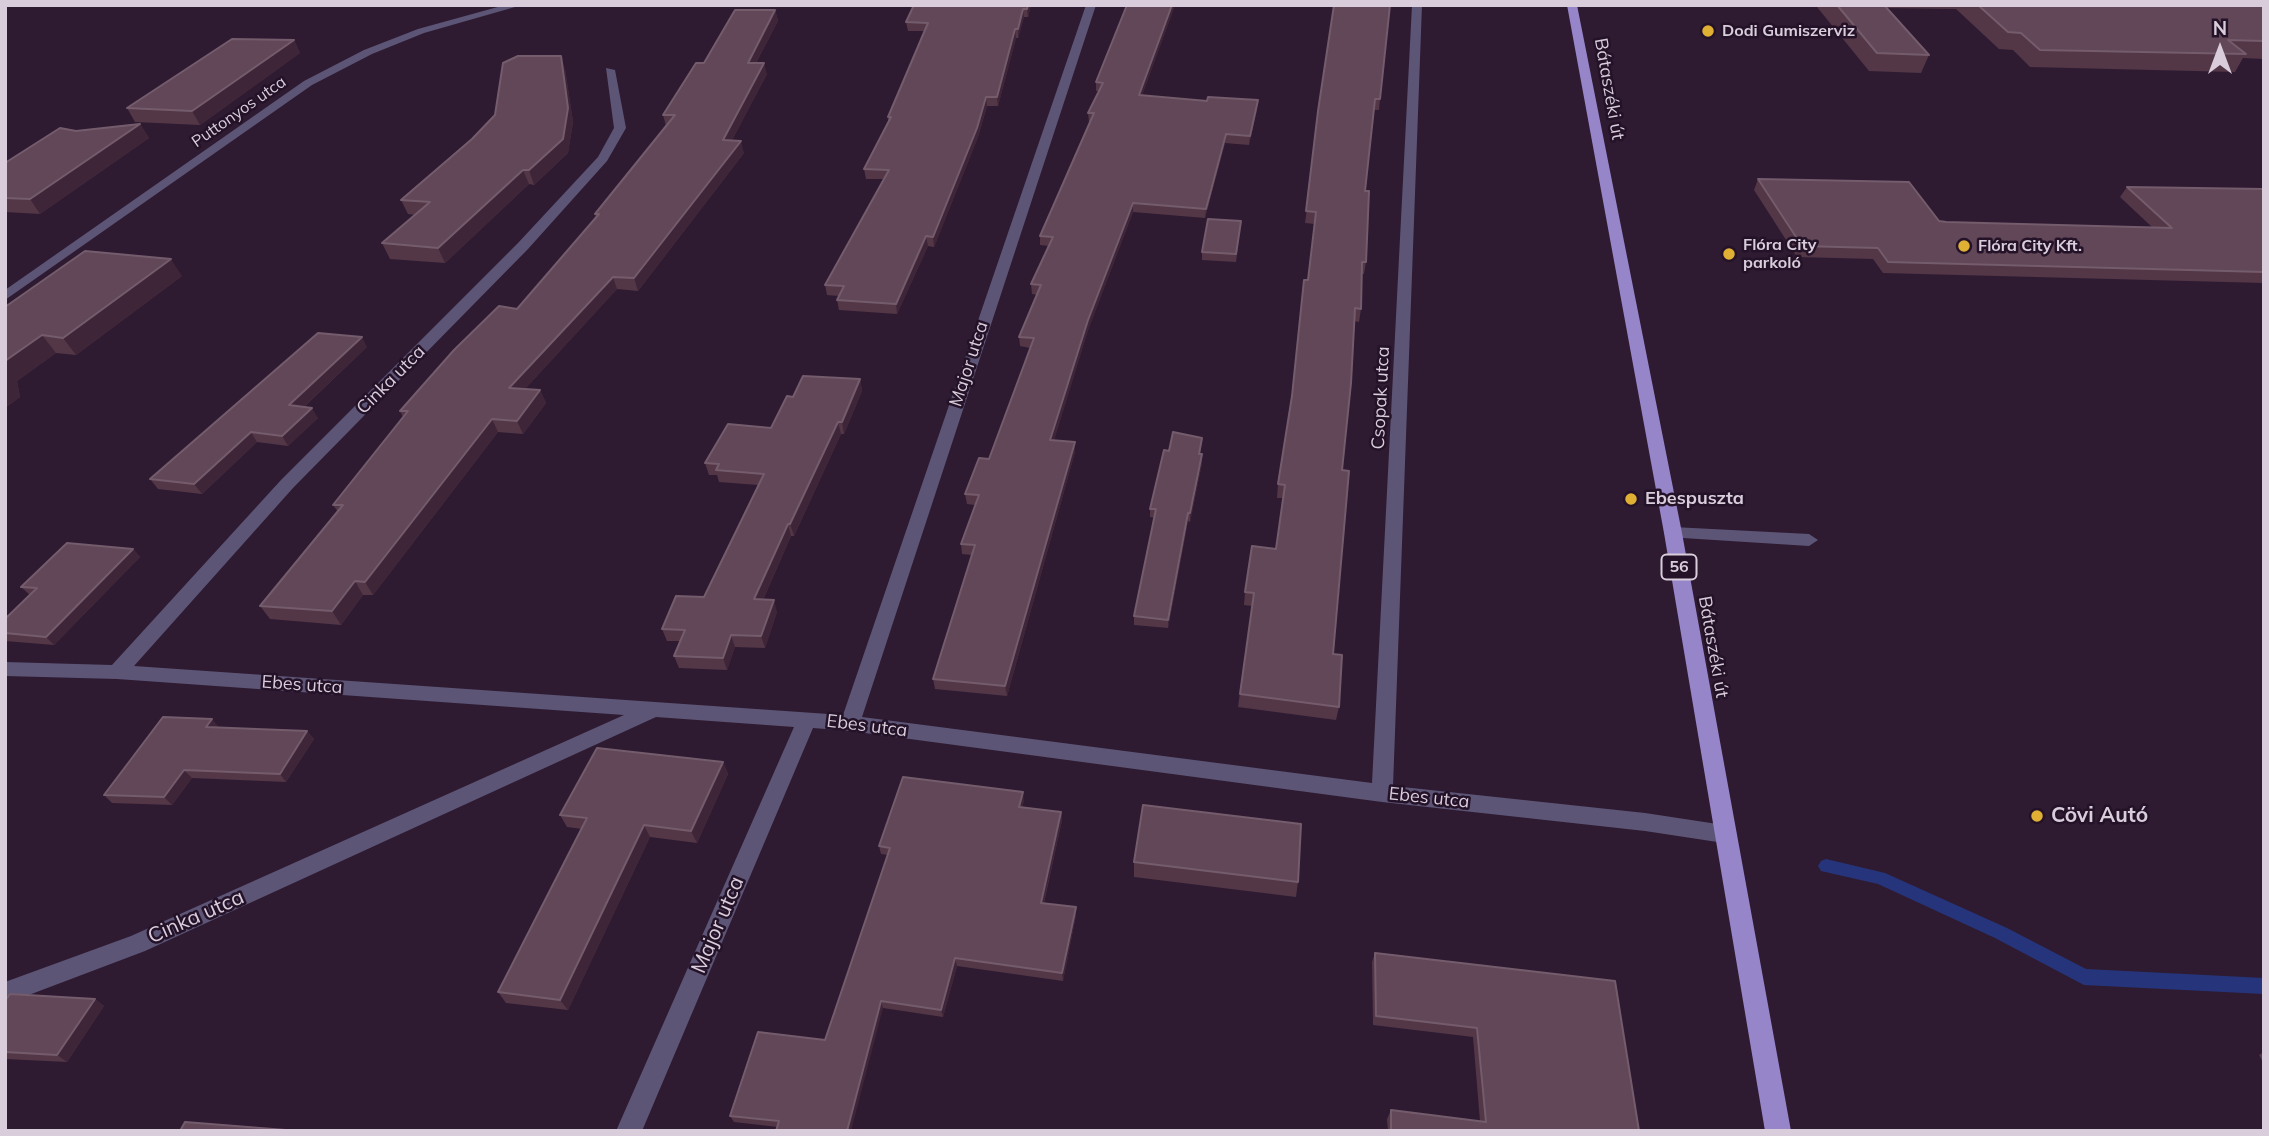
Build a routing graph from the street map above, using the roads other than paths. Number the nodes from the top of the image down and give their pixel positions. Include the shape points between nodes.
1 (517, 5) edge
2 (1091, 5) edge
3 (1418, 5) edge
4 (1572, 5) edge
5 (610, 70) dead end
6 (5, 296) edge
7 (1673, 533) junction
8 (1809, 540) dead end
9 (5, 669) edge
10 (117, 672) junction
11 (652, 711) junction
12 (807, 719) junction
13 (850, 723) junction
14 (1382, 793) junction
15 (1724, 834) junction
16 (5, 993) edge
17 (629, 1131) edge
18 (1778, 1131) edge

1 - 6 street, Puttonyos utca via 421,31 308,83
2 - 13 street, Major utca
3 - 14 street, Csopak utca
4 - 7 main road, Bátaszéki út / 56
5 - 10 street, Cinka utca via 620,128 603,159 287,484
7 - 8 street
7 - 15 main road, Bátaszéki út / 56
9 - 10 street, Ebes utca
10 - 11 street, Ebes utca
11 - 12 street, Ebes utca
11 - 16 street, Cinka utca via 137,944
12 - 13 street, Ebes utca
12 - 17 street, Major utca
13 - 14 street, Ebes utca
14 - 15 street, Ebes utca
15 - 18 main road, Bátaszéki út / 56

